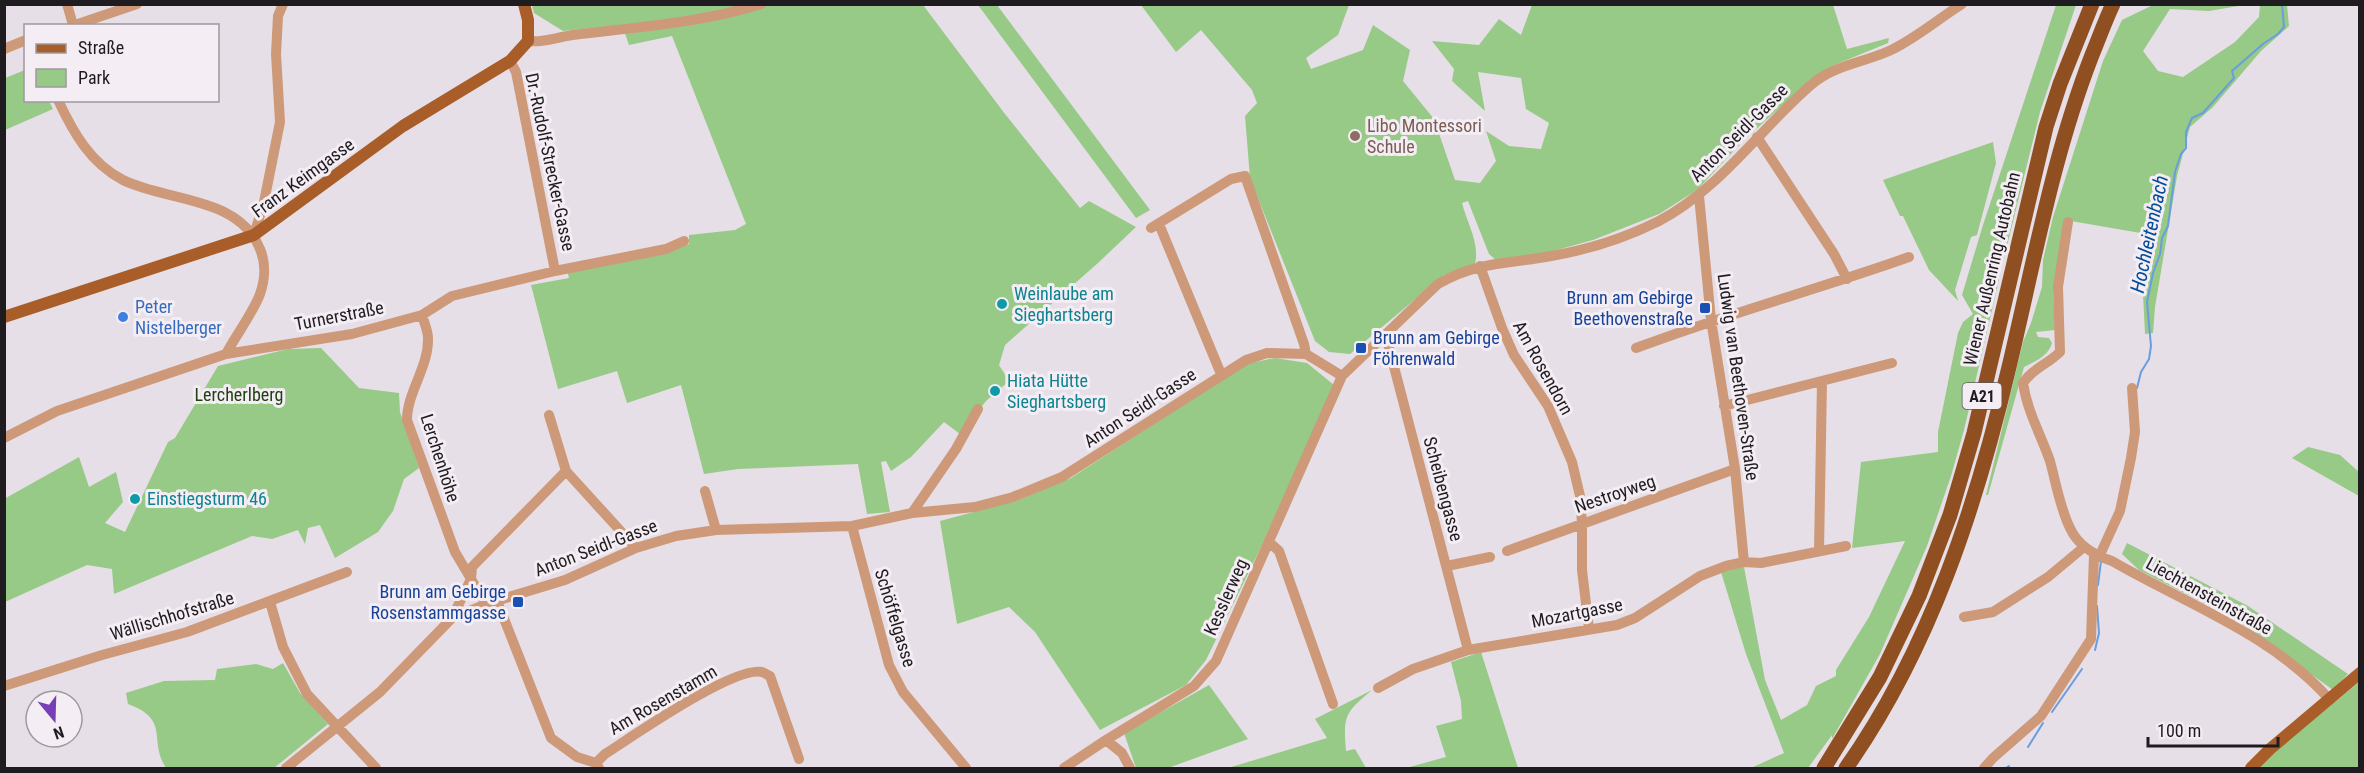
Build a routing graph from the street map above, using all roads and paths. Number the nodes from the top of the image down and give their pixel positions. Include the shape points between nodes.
1 (67, 4) edge
2 (137, 4) edge
3 (283, 4) edge
4 (524, 4) edge
5 (761, 4) edge
6 (1962, 4) edge
7 (2092, 4) edge
8 (2113, 4) edge
9 (73, 24) edge
10 (76, 24) edge
11 (24, 41) edge
12 (528, 42) junction
13 (4, 49) edge
14 (510, 61) junction
15 (59, 102) edge
16 (1757, 137) junction
17 (1699, 196) junction
18 (2068, 222) dead end
19 (254, 235) junction
20 (684, 241) dead end
21 (1909, 257) dead end
22 (1480, 266) junction
23 (555, 270) junction
24 (1847, 279) junction
25 (422, 315) junction
26 (4, 316) edge
27 (1711, 320) junction
28 (1386, 336) junction
29 (1636, 348) dead end
30 (226, 354) junction
31 (1306, 354) junction
32 (1892, 363) dead end
33 (1221, 374) junction
34 (1342, 376) junction
35 (1822, 381) junction
36 (2132, 388) dead end
37 (1724, 406) junction
38 (978, 409) dead end
39 (549, 416) dead end
40 (4, 438) edge
41 (1735, 469) junction
42 (566, 471) junction
43 (705, 491) dead end
44 (912, 513) junction
45 (1582, 523) junction
46 (852, 526) junction
47 (716, 530) junction
48 (1269, 542) junction
49 (1846, 546) dead end
50 (2084, 547) junction
51 (636, 548) junction
52 (1507, 551) dead end
53 (1819, 551) junction
54 (1490, 557) dead end
55 (2101, 557) junction
56 (1744, 562) junction
57 (1447, 566) junction
58 (347, 572) dead end
59 (471, 579) junction
60 (497, 601) junction
61 (270, 602) junction
62 (486, 604) junction
63 (1964, 617) dead end
64 (452, 618) junction
65 (1589, 629) junction
66 (1468, 650) junction
67 (2360, 673) edge
68 (4, 686) edge
69 (1378, 688) dead end
70 (2330, 700) junction
71 (1334, 704) dead end
72 (339, 728) junction
73 (1106, 740) junction
74 (799, 759) dead end
75 (598, 766) edge
76 (286, 768) edge
77 (376, 768) edge
78 (966, 768) edge
79 (1064, 768) edge
80 (1130, 768) edge
81 (1824, 768) edge
82 (1846, 768) edge
83 (1984, 768) edge
84 (2251, 768) edge

1 - 9 street
2 - 10 street
3 - 19 street via 278,16 276,54 280,122
4 - 12 main road
5 - 12 street via 671,23
6 - 16 street, Anton Seidl-Gasse via 1890,50 1828,72
7 - 81 highway, Wiener Außenring Autobahn / A21 via 2046,127 1974,433 1950,515 1880,677
8 - 82 highway, A21 via 2078,92 2052,178 2010,366 1968,519 1936,603 1896,686
11 - 13 street
12 - 14 main road, Franz Keimgasse
14 - 19 main road, Franz Keimgasse via 403,126
14 - 23 street, Dr.-Rudolf-Strecker-Gasse via 516,72
15 - 19 street via 74,135 123,180 230,213
16 - 17 street, Anton Seidl-Gasse
16 - 24 street
17 - 22 street, Anton Seidl-Gasse via 1659,221 1597,244 1551,256
17 - 27 street, Ludwig van Beethoven-Straße
18 - 50 street, Liechtensteinstraße via 2058,287 2060,352 2023,383 2025,400 2049,459 2070,528
19 - 26 main road, Franz Keimgasse
19 - 30 street via 265,261 260,294
20 - 23 street, Turnerstraße via 666,249
21 - 24 street
22 - 28 street, Anton Seidl-Gasse via 1438,284
22 - 45 street, Am Rosendorn via 1510,346 1548,406 1572,462
23 - 25 street, Turnerstraße via 452,296
24 - 27 street
25 - 30 street, Turnerstraße via 352,334
25 - 59 street, Lerchenhöhe via 429,338 407,408 407,420 455,552
27 - 29 street
27 - 37 street, Ludwig van Beethoven-Straße
28 - 34 street, Anton Seidl-Gasse
28 - 57 street, Scheibengasse
30 - 40 street, Turnerstraße via 57,411
31 - 33 street, Anton Seidl-Gasse via 1268,353
31 - 33 street via 1245,176 1231,179 1155,226
31 - 34 street, Anton Seidl-Gasse
32 - 35 street
33 - 44 street, Anton Seidl-Gasse via 1062,477 975,507
34 - 48 street, Kesslerweg
35 - 37 street
35 - 53 street
36 - 55 street via 2135,432 2131,458 2120,511
37 - 41 street, Ludwig van Beethoven-Straße
38 - 44 street
39 - 42 street
41 - 45 street, Nestroyweg
41 - 56 street, Ludwig van Beethoven-Straße
42 - 51 street
42 - 59 street via 472,567
43 - 47 street
44 - 46 street, Anton Seidl-Gasse
45 - 52 street, Nestroyweg
45 - 65 street, Am Rosendorn via 1582,570
46 - 47 street, Anton Seidl-Gasse
46 - 78 street, Schöffelgasse via 889,665 903,692
47 - 51 street, Anton Seidl-Gasse
48 - 71 street via 1279,551
48 - 73 street, Kesslerweg via 1216,661 1194,686
49 - 53 street, Mozartgasse
50 - 55 street, Liechtensteinstraße
50 - 63 street via 2048,577 1993,612
51 - 60 street, Anton Seidl-Gasse via 565,580
53 - 56 street, Mozartgasse via 1761,563
54 - 57 street
55 - 70 street, Liechtensteinstraße via 2239,628 2281,656
55 - 83 street via 2091,639 2041,716
56 - 65 street, Mozartgasse via 1700,576 1635,618
57 - 66 street, Scheibengasse
58 - 61 street, Wällischhofstraße
59 - 62 street, Lerchenhöhe
59 - 64 street
60 - 62 street, Anton Seidl-Gasse
60 - 75 street via 551,738 577,757
61 - 68 street, Wällischhofstraße via 187,632
61 - 72 street via 283,647 307,694
62 - 64 street, Anton Seidl-Gasse
64 - 72 street, Anton Seidl-Gasse
65 - 66 street, Mozartgasse
66 - 69 street, Mozartgasse via 1413,669
67 - 70 main road
70 - 84 main road
72 - 76 street, Anton Seidl-Gasse
72 - 77 street
73 - 79 street, Kesslerweg
73 - 80 street via 1122,753
74 - 75 street, Am Rosenstamm via 770,676 752,672 711,687 605,754

